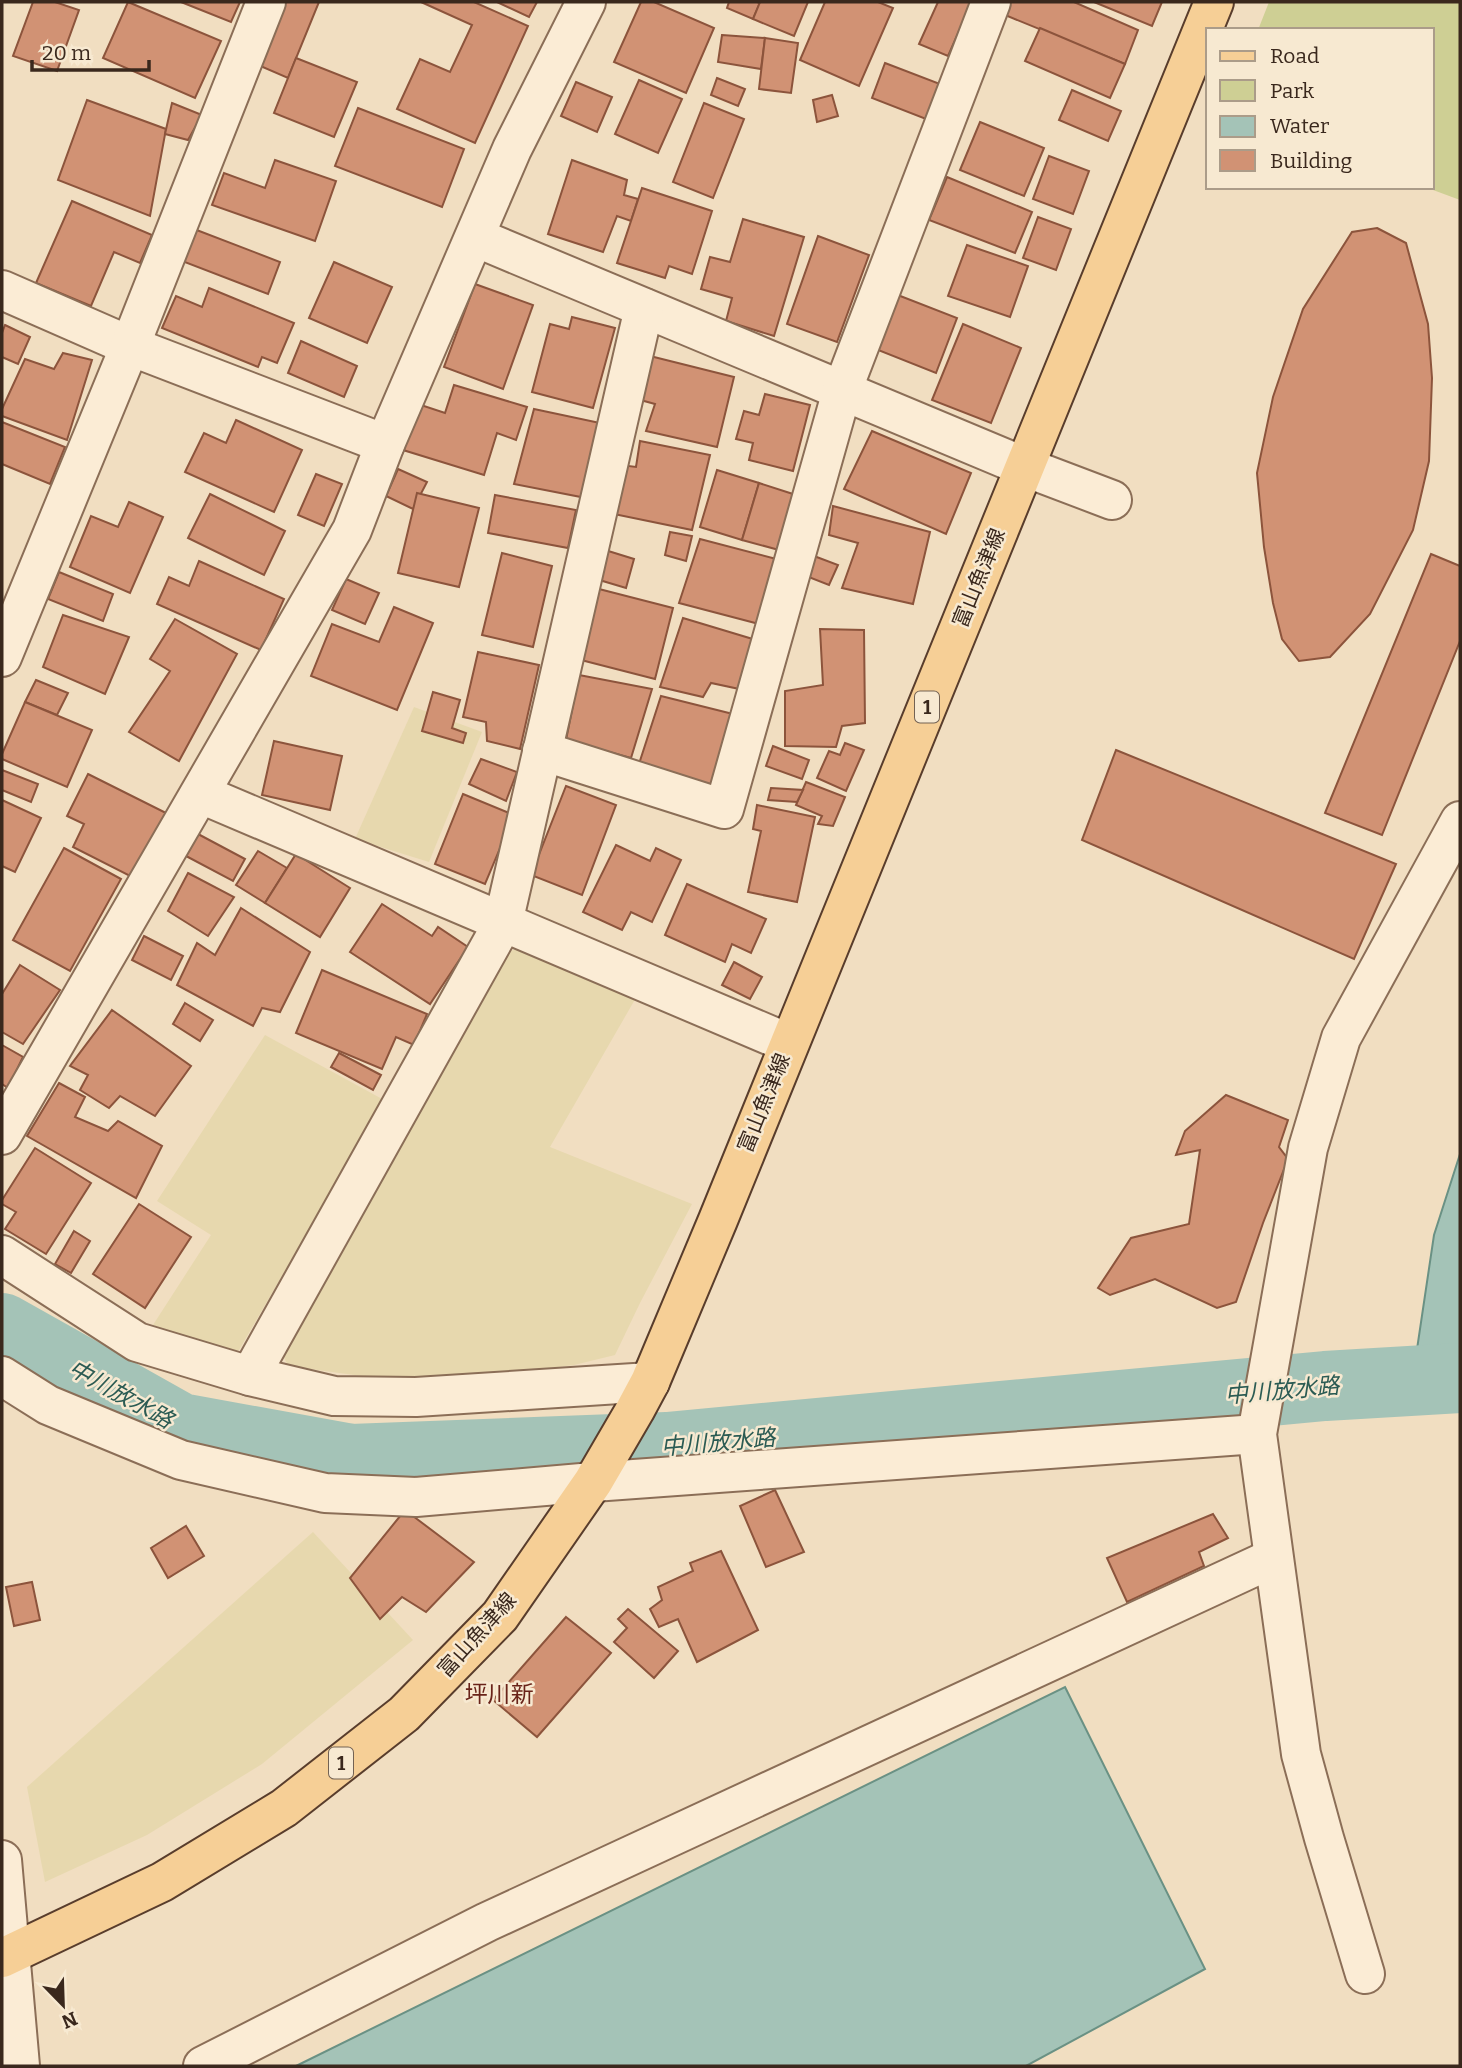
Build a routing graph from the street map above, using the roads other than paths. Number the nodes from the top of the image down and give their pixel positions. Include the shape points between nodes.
1 (266, 2) edge
2 (586, 2) edge
3 (991, 2) edge
4 (1214, 2) edge
5 (475, 237) junction
6 (2, 290) edge
7 (644, 307) junction
8 (130, 346) junction
9 (842, 391) junction
10 (385, 444) junction
11 (1025, 467) junction
12 (1112, 500) dead end
13 (2, 657) edge
14 (542, 751) junction
15 (201, 794) junction
16 (1460, 821) edge
17 (503, 923) junction
18 (788, 1043) junction
19 (2, 1135) edge
20 (2, 1255) edge
21 (2, 1376) edge
22 (250, 1376) junction
23 (642, 1396) junction
24 (1258, 1429) junction
25 (596, 1476) junction
26 (1273, 1558) junction
27 (2, 1860) edge
28 (6, 1956) edge
29 (1365, 1974) dead end
30 (20, 2066) edge
31 (203, 2066) edge

1 - 8 street
2 - 5 street via 512,149
3 - 9 street
4 - 11 main road, 富山魚津線 / 1
5 - 7 street
5 - 10 street
6 - 8 street
7 - 9 street
7 - 14 street
8 - 10 street
8 - 13 street
9 - 11 street
9 - 14 street via 724,809
10 - 15 street via 352,530
11 - 12 street
11 - 18 main road, 富山魚津線 / 1
14 - 17 street
15 - 17 street
15 - 19 street
16 - 24 street via 1341,1038 1308,1149
17 - 18 street
17 - 22 street
18 - 23 main road, 富山魚津線 / 1
20 - 22 street via 137,1342
21 - 25 street via 48,1405 181,1460 325,1493 416,1497
22 - 23 street via 334,1396
23 - 25 main road, 富山魚津線 / 1
24 - 25 street
24 - 26 street
25 - 28 main road, 富山魚津線 / 1 via 500,1616 404,1714 284,1808 173,1875
26 - 29 street via 1301,1754
26 - 31 street via 487,1922
27 - 28 street
28 - 30 street

